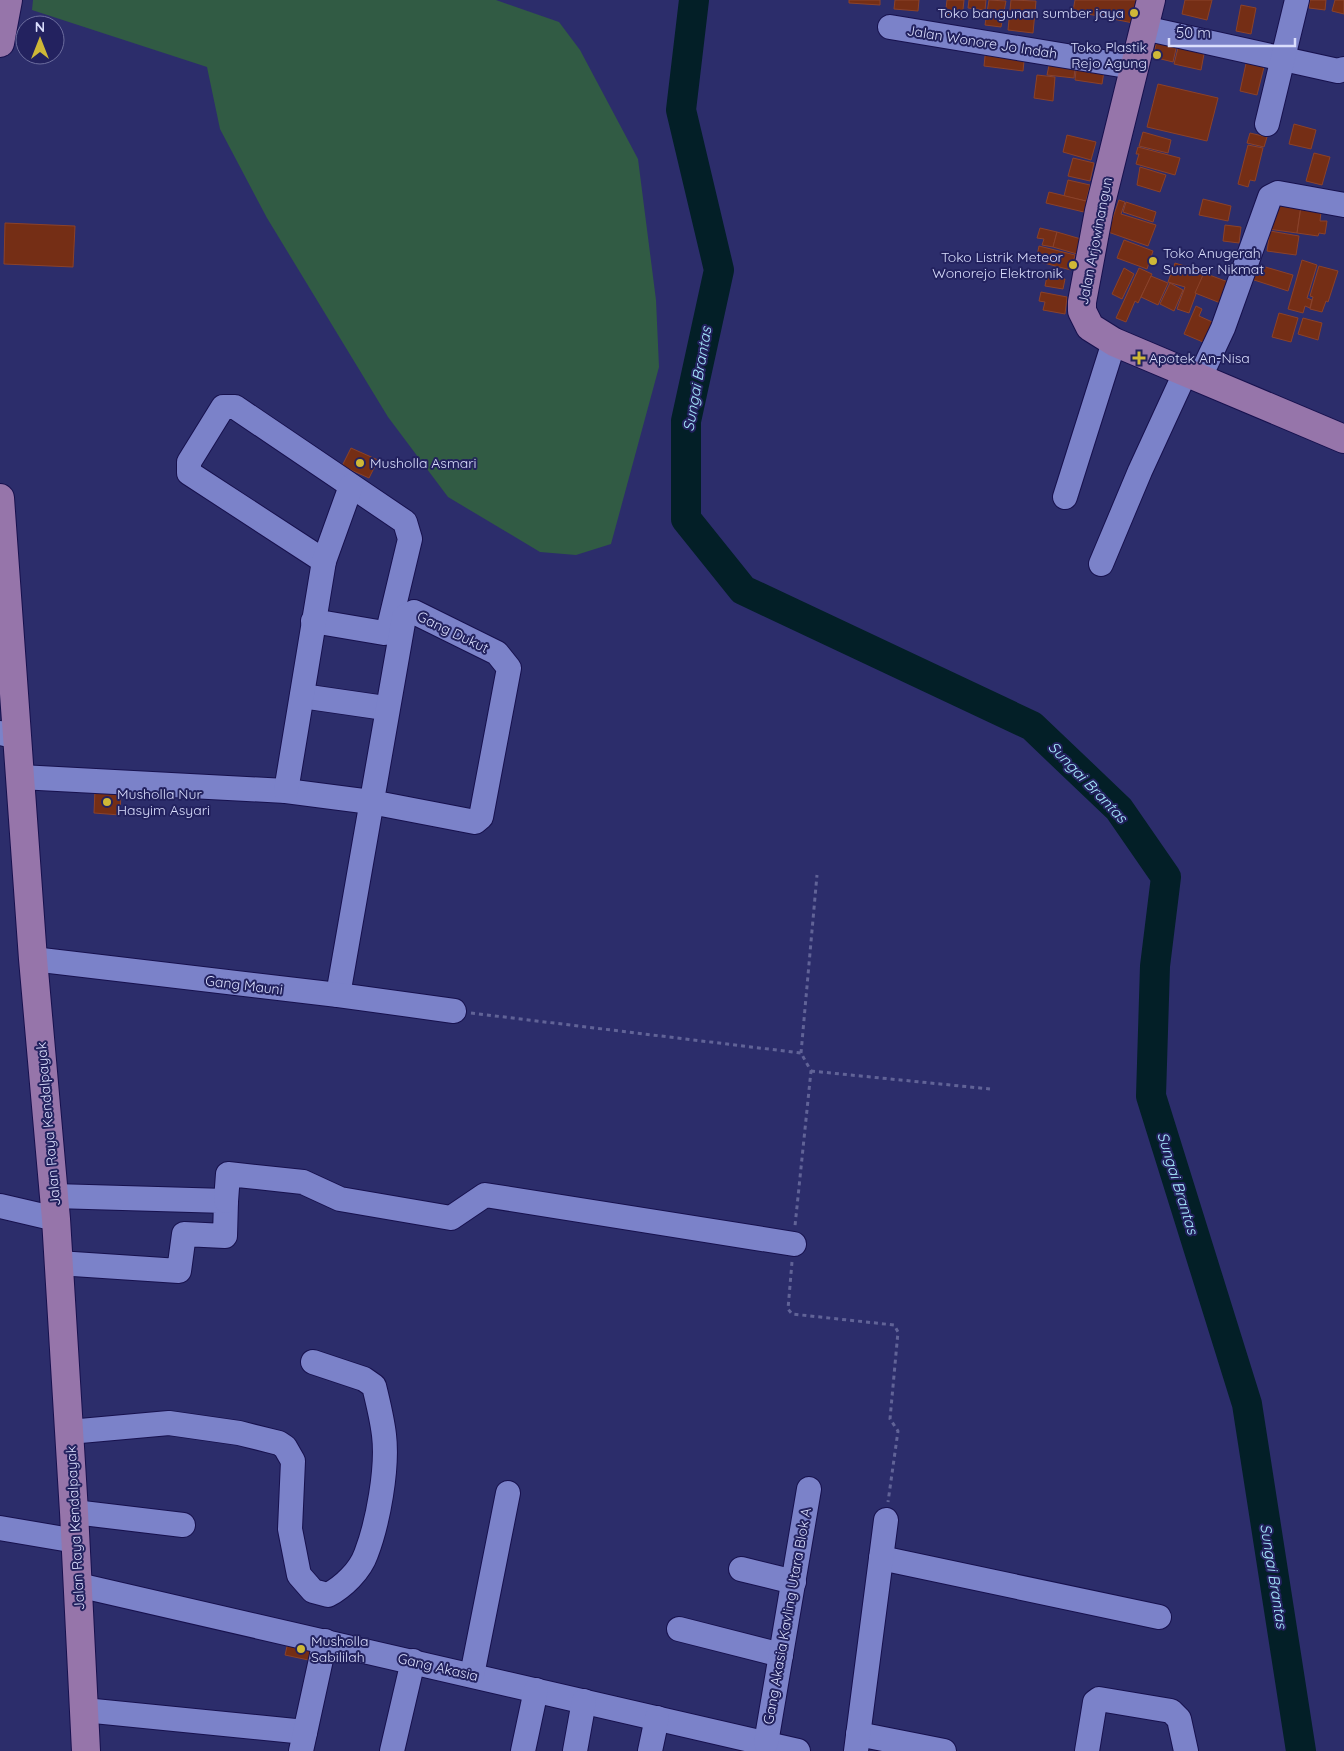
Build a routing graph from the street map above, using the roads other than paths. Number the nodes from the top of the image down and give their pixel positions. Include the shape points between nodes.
1 (8, 0) edge
2 (1151, 0) edge
3 (1297, 0) edge
4 (890, 27) dead end
5 (1144, 28) junction
6 (0, 43) edge
7 (1284, 59) junction
8 (1133, 67) junction
9 (1344, 69) edge
10 (1267, 124) dead end
11 (1344, 205) edge
12 (1114, 342) junction
13 (1193, 374) junction
14 (1344, 439) edge
15 (351, 486) junction
16 (1064, 497) dead end
17 (0, 498) edge
18 (1, 530) edge
19 (324, 561) junction
20 (1101, 564) dead end
21 (3, 594) edge
22 (313, 621) junction
23 (302, 696) junction
24 (378, 707) dead end
25 (9, 735) edge
26 (20, 777) junction
27 (286, 791) junction
28 (371, 802) junction
29 (33, 959) junction
30 (338, 995) junction
31 (454, 1011) road end
32 (226, 1201) junction
33 (0, 1206) edge
34 (55, 1208) junction
35 (794, 1244) road end
36 (58, 1263) junction
37 (313, 1362) dead end
38 (69, 1432) junction
39 (809, 1490) dead end
40 (508, 1492) dead end
41 (74, 1512) junction
42 (886, 1520) road end
43 (183, 1525) dead end
44 (0, 1528) edge
45 (76, 1541) junction
46 (881, 1558) junction
47 (741, 1569) dead end
48 (794, 1582) junction
49 (78, 1585) junction
50 (1159, 1618) dead end
51 (679, 1629) dead end
52 (325, 1641) junction
53 (781, 1655) junction
54 (413, 1661) junction
55 (472, 1675) junction
56 (536, 1690) junction
57 (584, 1701) junction
58 (84, 1710) junction
59 (657, 1718) junction
60 (303, 1742) edge
61 (857, 1742) edge
62 (728, 1743) edge
63 (766, 1744) junction
64 (86, 1751) edge
65 (392, 1751) edge
66 (523, 1751) edge
67 (575, 1751) edge
68 (650, 1751) edge
69 (798, 1751) edge
70 (944, 1751) edge
71 (1087, 1751) edge
72 (1186, 1751) edge

1 - 6 main road
2 - 5 main road, Jalan Arjowinangun
3 - 7 street
4 - 8 street, Jalan Wonore Jo Indah
5 - 7 street
5 - 8 main road, Jalan Arjowinangun
7 - 9 street via 1338,71
7 - 10 street
8 - 12 main road, Jalan Arjowinangun via 1099,211 1082,302 1082,311 1090,327
11 - 13 street via 1278,193 1270,197 1223,328
12 - 13 main road, Jalan Arjowinangun
12 - 16 street
13 - 14 main road, Jalan Arjowinangun
13 - 20 street
15 - 19 street
15 - 19 street via 235,407 223,407 189,462 189,472
15 - 22 street via 405,522 408,530 410,539 390,626 384,633
17 - 18 main road, Jalan Raya Kendalpayak
18 - 21 main road, Jalan Raya Kendalpayak
19 - 22 street
21 - 25 main road, Jalan Raya Kendalpayak
22 - 23 street
23 - 24 street
23 - 27 street
25 - 26 main road, Jalan Raya Kendalpayak
26 - 27 street
26 - 29 main road, Jalan Raya Kendalpayak
27 - 28 street
28 - 28 street, Gang Dukut via 404,617 414,612 497,653 508,668 481,817 476,822 469,822
28 - 30 street
29 - 30 street, Gang Mauni
29 - 34 main road, Jalan Raya Kendalpayak
30 - 31 street, Gang Mauni
32 - 34 street
32 - 35 street via 228,1174 303,1182 340,1199 451,1218 485,1195
32 - 36 street via 225,1236 184,1234 179,1272
33 - 34 street
34 - 36 main road, Jalan Raya Kendalpayak
36 - 38 main road, Jalan Raya Kendalpayak
37 - 38 street via 364,1379 374,1386 384,1435 385,1467 366,1556 342,1588 328,1595 313,1591 299,1575 290,1529 293,1461 279,1443 239,1433 169,1423
38 - 41 main road, Jalan Raya Kendalpayak
39 - 48 street, Gang Akasia Kavling Utara Blok A
40 - 55 street
41 - 43 street
41 - 45 main road, Jalan Raya Kendalpayak
42 - 46 street
44 - 45 street
45 - 49 main road, Jalan Raya Kendalpayak
46 - 50 street
46 - 61 street
47 - 48 street
48 - 53 street, Gang Akasia Kavling Utara Blok A
49 - 52 street, Gang Akasia
49 - 58 main road, Jalan Raya Kendalpayak
51 - 53 street
52 - 54 street, Gang Akasia
52 - 60 street
53 - 63 street, Gang Akasia Kavling Utara Blok A
54 - 55 street, Gang Akasia
54 - 65 street
55 - 56 street, Gang Akasia
56 - 57 street, Gang Akasia
56 - 66 street
57 - 59 street, Gang Akasia
57 - 67 street
58 - 60 street
58 - 64 main road, Jalan Raya Kendalpayak
59 - 62 street, Gang Akasia
59 - 68 street
61 - 70 street
62 - 63 street, Gang Akasia
63 - 69 street, Gang Akasia
71 - 72 street via 1095,1702 1099,1699 1171,1711 1179,1719

